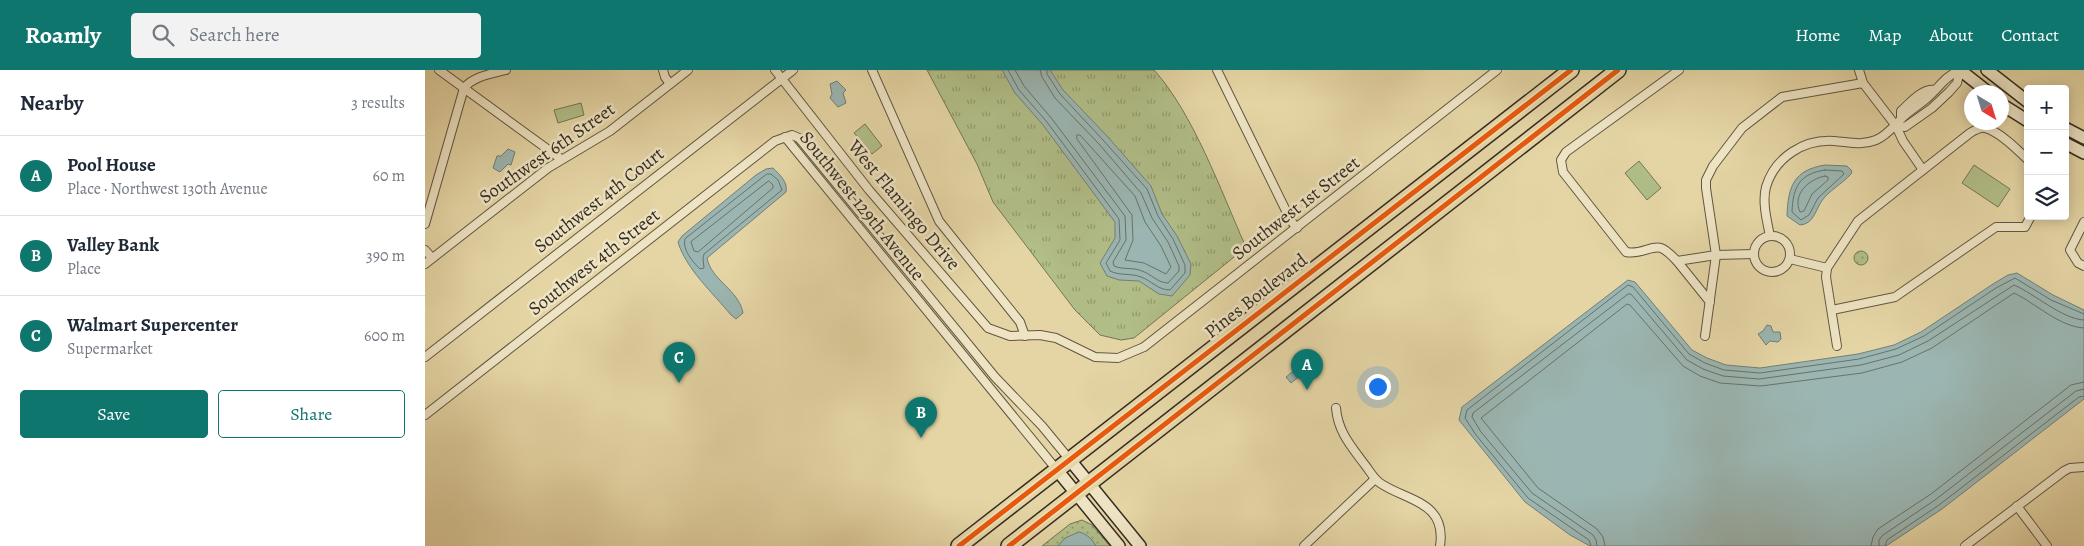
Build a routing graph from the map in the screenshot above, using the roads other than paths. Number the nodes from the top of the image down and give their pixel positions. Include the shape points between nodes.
1 (439, 70) edge
2 (506, 70) edge
3 (663, 70) edge
4 (688, 70) edge
5 (775, 70) edge
6 (793, 70) edge
7 (872, 70) edge
8 (1217, 70) edge
9 (1497, 70) edge
10 (1571, 70) edge
11 (1618, 70) edge
12 (1679, 70) edge
13 (1859, 70) edge
14 (1960, 70) edge
15 (1987, 70) edge
16 (781, 78) junction
17 (1863, 83) junction
18 (670, 84) junction
19 (1979, 85) edge
20 (464, 88) junction
21 (1935, 90) junction
22 (2024, 99) edge
23 (1915, 109) junction
24 (2009, 109) edge
25 (1921, 116) junction
26 (2024, 118) edge
27 (1899, 122) junction
28 (2069, 130) edge
29 (785, 137) junction
30 (2084, 138) edge
31 (2069, 145) edge
32 (2084, 154) edge
33 (2024, 156) edge
34 (561, 159) junction
35 (1923, 170) junction
36 (2029, 220) edge
37 (2084, 222) edge
38 (425, 224) edge
39 (1297, 228) junction
40 (1770, 236) junction
41 (425, 250) edge
42 (1754, 254) junction
43 (1716, 255) junction
44 (432, 258) junction
45 (1790, 259) junction
46 (1677, 261) junction
47 (425, 264) edge
48 (2084, 266) edge
49 (1827, 268) junction
50 (1710, 302) junction
51 (1832, 310) junction
52 (1025, 336) junction
53 (1705, 336) dead end
54 (1837, 346) dead end
55 (425, 357) edge
56 (1110, 358) joint
57 (1336, 408) dead end
58 (425, 415) edge
59 (1070, 460) junction
60 (2083, 467) edge
61 (1057, 470) junction
62 (1375, 479) junction
63 (1089, 484) junction
64 (1076, 494) junction
65 (2017, 506) junction
66 (959, 546) edge
67 (1009, 546) edge
68 (1119, 546) edge
69 (1140, 546) edge
70 (1304, 546) edge
71 (1440, 546) edge
72 (1965, 546) edge
73 (2047, 546) edge

1 - 20 street
2 - 20 street via 469,82
3 - 18 street
4 - 18 street, Southwest 6th Street
5 - 16 street, West Flamingo Drive
6 - 16 street, Southwest 4th Court
7 - 52 street via 939,222 1020,322
8 - 39 street
9 - 39 street, Southwest 1st Street
10 - 59 highway, Pines Boulevard
11 - 63 highway
12 - 46 street via 1567,152 1561,160 1563,172 1626,252 1636,254 1654,248 1663,249
13 - 17 street
14 - 19 street
14 - 21 street via 1948,75
14 - 25 street via 1957,83
15 - 22 street
16 - 52 street, West Flamingo Drive via 869,190 980,320 1003,335
16 - 55 street, Southwest 4th Court
17 - 27 street
17 - 43 street via 1781,97 1742,128 1705,180
18 - 34 street, Southwest 6th Street via 610,131
20 - 34 street
20 - 38 street
21 - 23 street
21 - 27 street via 1930,89 1917,97 1901,111
23 - 25 street
23 - 27 street
24 - 26 street
25 - 27 street via 1905,127
27 - 35 street via 1903,142
27 - 40 street via 1875,140 1854,145 1834,141 1812,143 1791,152 1777,166 1766,187
28 - 30 street
29 - 58 street, Southwest 4th Street
29 - 59 street, Southwest 129th Avenue via 799,138 995,377
29 - 61 street, Southwest 129th Avenue
31 - 32 street
33 - 35 street via 1987,128 1979,128
34 - 44 street, Southwest 6th Street
35 - 49 street via 1858,221
36 - 51 street via 2025,227 1996,227 1895,298
37 - 48 street via 2070,250
39 - 56 street, Southwest 1st Street via 1144,347 1126,356
40 - 42 street via 1760,240
40 - 45 street via 1786,242
41 - 44 street
42 - 43 street
42 - 45 street via 1757,265 1767,272 1778,272
43 - 46 street
43 - 50 street
44 - 47 street, Southwest 6th Street
45 - 49 street
46 - 50 street
49 - 51 street
50 - 53 street
51 - 54 street
52 - 56 street, West Flamingo Drive via 1056,338 1086,353
57 - 62 street via 1345,439
59 - 61 highway, Pines Boulevard
59 - 63 street
60 - 65 street via 2064,471
61 - 64 street
61 - 66 highway, Pines Boulevard
62 - 70 street
62 - 71 street via 1432,512 1440,531
63 - 64 highway
63 - 69 street
64 - 67 highway
64 - 68 street
65 - 72 street
65 - 73 street

